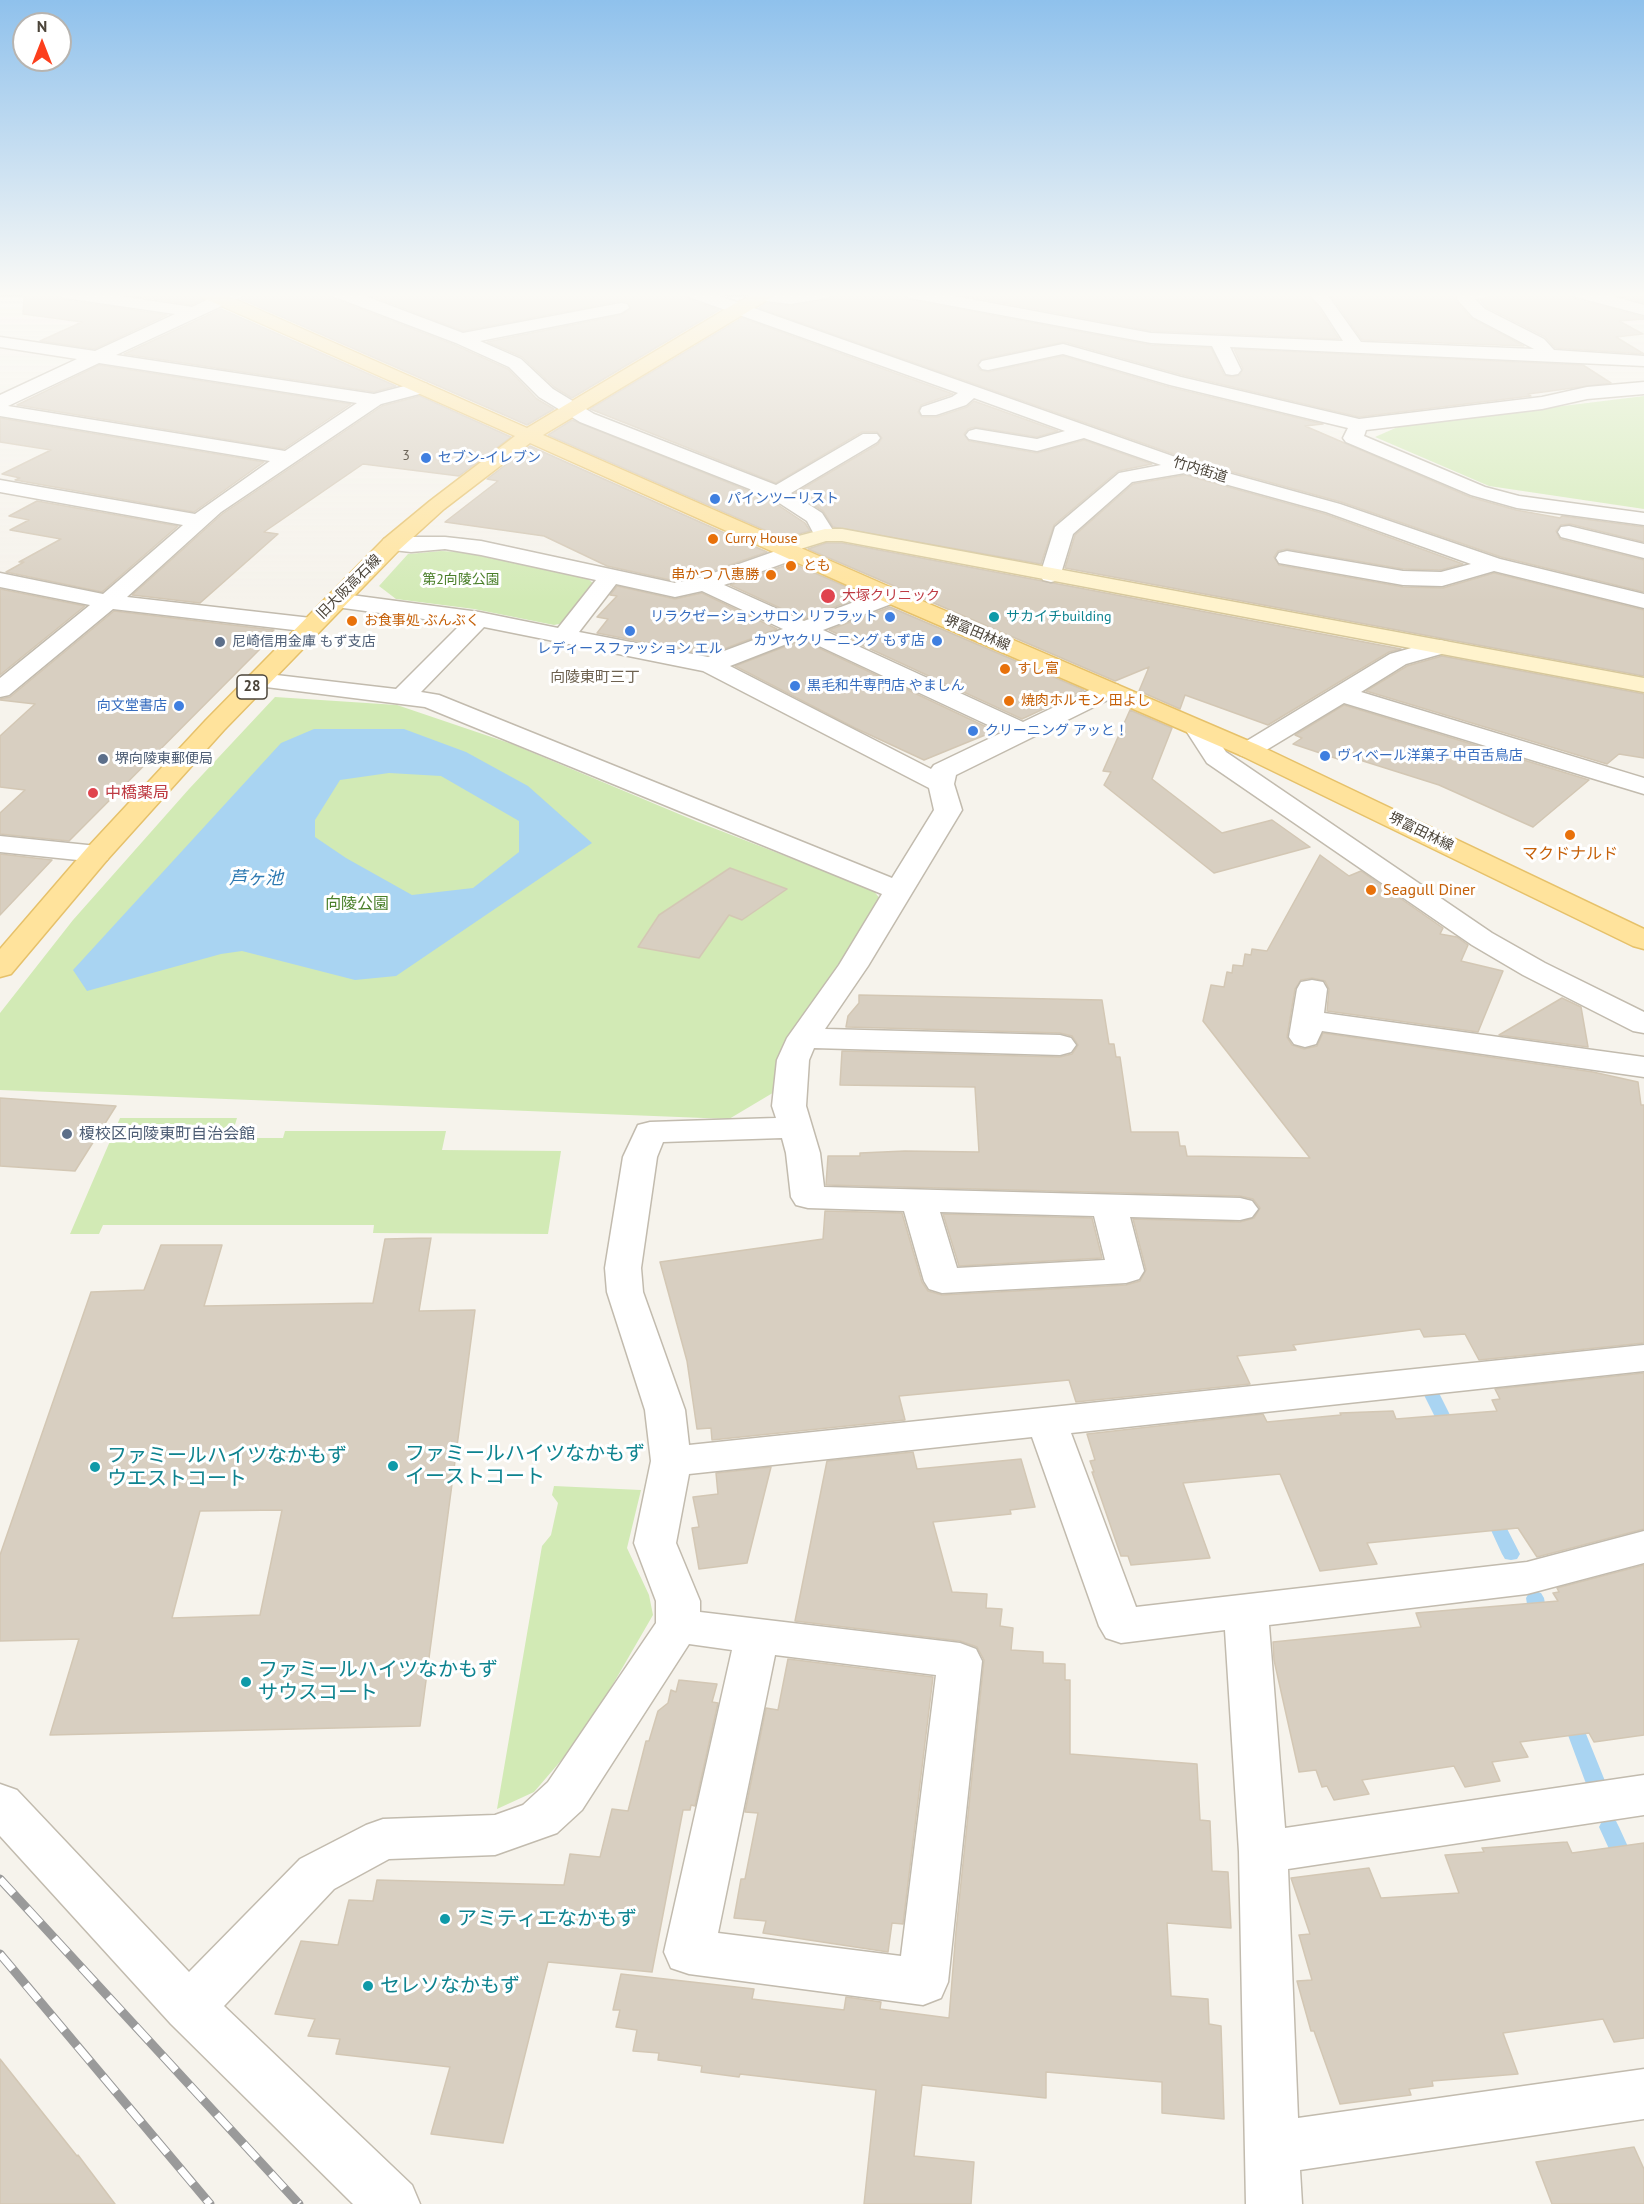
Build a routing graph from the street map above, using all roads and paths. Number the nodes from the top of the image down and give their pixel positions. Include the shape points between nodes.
1 (347, 396) edge
2 (390, 396) edge
3 (439, 396) edge
4 (550, 396) edge
5 (594, 396) edge
6 (965, 396) edge
7 (982, 396) edge
8 (1238, 396) edge
9 (1574, 396) edge
10 (374, 400) junction
11 (0, 410) edge
12 (570, 410) junction
13 (929, 411) dead end
14 (1360, 416) junction
15 (1087, 431) junction
16 (530, 434) junction
17 (976, 435) dead end
18 (870, 438) dead end
19 (288, 458) junction
20 (1188, 468) junction
21 (0, 486) edge
22 (777, 493) junction
23 (1644, 519) edge
24 (198, 521) junction
25 (1569, 532) dead end
26 (825, 535) junction
27 (392, 544) junction
28 (1643, 549) edge
29 (788, 550) junction
30 (1287, 558) dead end
31 (1493, 564) junction
32 (1050, 575) junction
33 (611, 576) junction
34 (0, 580) edge
35 (705, 584) junction
36 (891, 596) junction
37 (336, 600) junction
38 (1644, 601) edge
39 (108, 602) junction
40 (479, 619) junction
41 (311, 625) junction
42 (802, 629) junction
43 (564, 636) junction
44 (1440, 647) junction
45 (710, 665) junction
46 (259, 680) junction
47 (1644, 685) edge
48 (0, 690) edge
49 (1109, 690) junction
50 (1342, 694) junction
51 (402, 696) junction
52 (1198, 729) junction
53 (1021, 732) junction
54 (1249, 750) junction
55 (941, 784) junction
56 (1644, 786) edge
57 (0, 844) edge
58 (97, 854) junction
59 (900, 891) junction
60 (1644, 940) edge
61 (0, 968) edge
62 (1615, 1011) junction
63 (1308, 1015) dead end
64 (1644, 1024) edge
65 (803, 1038) junction
66 (1060, 1044) dead end
67 (1644, 1055) edge
68 (1644, 1067) edge
69 (794, 1128) junction
70 (919, 1200) junction
71 (1109, 1205) junction
72 (1240, 1209) dead end
73 (1644, 1358) edge
74 (1047, 1422) junction
75 (671, 1461) junction
76 (1644, 1547) edge
77 (1246, 1612) junction
78 (678, 1626) junction
79 (757, 1637) junction
80 (1644, 1795) edge
81 (0, 1804) edge
82 (1263, 1852) junction
83 (189, 2007) junction
84 (1644, 2094) edge
85 (1272, 2148) junction
86 (392, 2204) edge
87 (1274, 2204) edge

1 - 10 street
2 - 10 street
3 - 16 main road, 堺富田林線
4 - 12 street
5 - 12 main road, 旧大阪高石線 / 28
6 - 13 street
7 - 15 street, 竹内街道
8 - 14 street via 1314,414
9 - 14 street via 1542,403
10 - 19 street
11 - 19 street
12 - 16 main road, 旧大阪高石線 / 28
12 - 22 street
14 - 23 street via 1353,438 1478,491 1517,502
15 - 17 street via 1037,445
15 - 20 street, 竹内街道
16 - 27 main road, 旧大阪高石線 / 28
16 - 29 main road, 堺富田林線
18 - 22 street
19 - 24 street
20 - 31 street, 竹内街道 via 1333,508
20 - 32 street via 1126,477 1063,532
21 - 24 street
22 - 26 street via 815,517
24 - 39 street
25 - 28 street
26 - 29 street
26 - 32 street
27 - 33 street via 445,543
27 - 37 main road, 旧大阪高石線 / 28
29 - 35 street
29 - 36 main road, 堺富田林線
30 - 31 street via 1403,578 1442,579
31 - 38 street, 竹内街道
32 - 44 street
33 - 35 street via 675,590
33 - 43 street
34 - 39 street
35 - 42 street
36 - 42 street
36 - 49 main road, 堺富田林線
37 - 40 street
37 - 41 main road, 旧大阪高石線 / 28
39 - 41 street
39 - 48 street
40 - 43 street
40 - 51 street
41 - 46 main road, 旧大阪高石線 / 28
42 - 45 street
42 - 53 street
43 - 45 street
44 - 47 street
44 - 50 street via 1398,658
45 - 55 street
46 - 51 street
46 - 58 main road, 旧大阪高石線 / 28
49 - 52 main road, 堺富田林線
49 - 53 street
50 - 54 street
50 - 56 street
51 - 59 street via 430,700
52 - 54 main road, 堺富田林線
52 - 62 street via 1216,757 1482,939
53 - 55 street via 943,771
54 - 60 main road, 堺富田林線
55 - 59 street via 948,810
57 - 58 street
58 - 61 main road, 旧大阪高石線 / 28
59 - 65 street
62 - 64 street
62 - 67 street
63 - 68 street
65 - 66 street
65 - 69 street via 792,1071 789,1106
69 - 70 street via 803,1154 808,1197
69 - 75 street via 650,1132 640,1157 622,1268 625,1292 665,1410
70 - 71 street
70 - 71 street via 942,1281 1126,1271
71 - 72 street
73 - 74 street
74 - 75 street
74 - 77 street via 1121,1626
75 - 78 street via 656,1543 678,1601
76 - 77 street via 1527,1578
77 - 82 street
78 - 79 street
78 - 83 street via 565,1796 540,1819 495,1835 383,1839 318,1874
79 - 79 street via 689,1952 923,1982 960,1661
80 - 82 street
81 - 83 street
82 - 85 street
83 - 86 street
84 - 85 street
85 - 87 street

